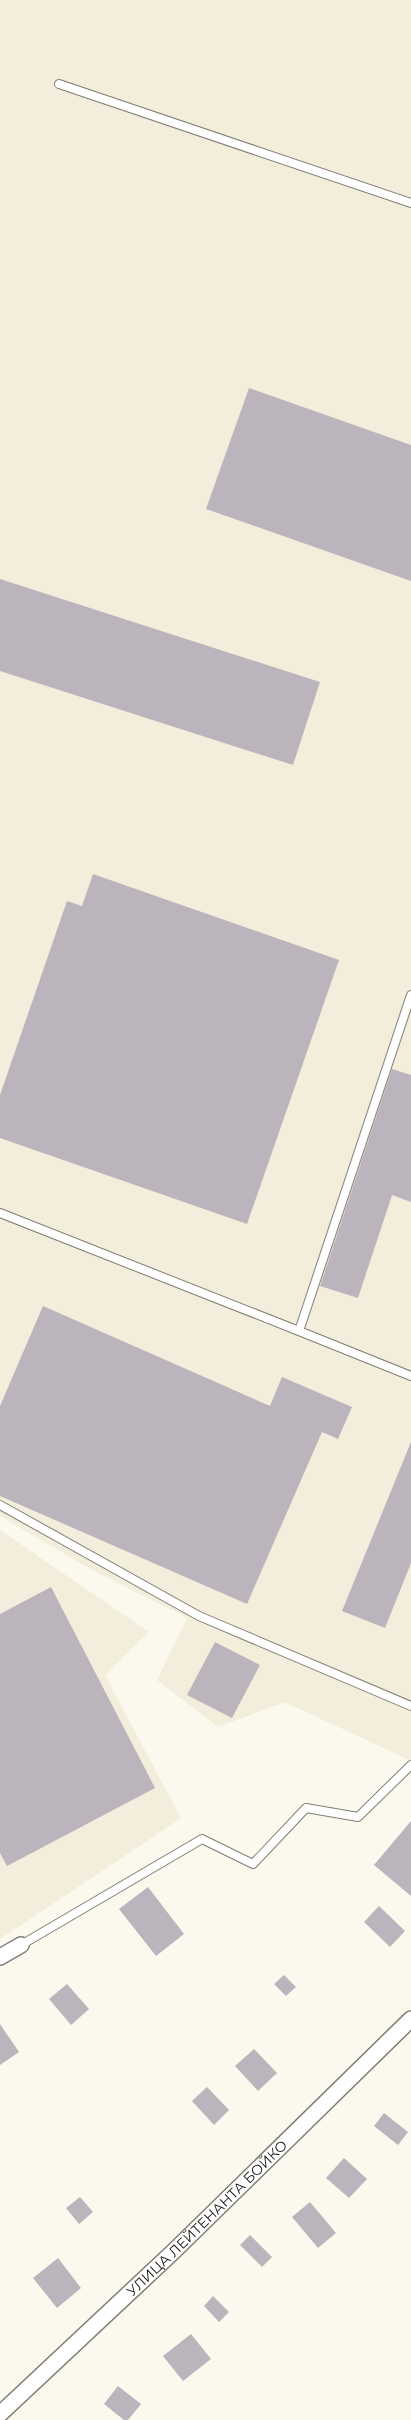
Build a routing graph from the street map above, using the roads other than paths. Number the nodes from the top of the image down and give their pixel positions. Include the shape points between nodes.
1 (59, 84) dead end
2 (411, 203) edge
3 (411, 995) edge
4 (0, 1213) edge
5 (298, 1332) junction
6 (411, 1376) edge
7 (0, 1505) edge
8 (411, 1706) edge
9 (411, 1765) edge
10 (21, 1944) joint
11 (0, 1957) edge
12 (411, 2019) edge
13 (0, 2414) edge

1 - 2 lane
3 - 5 lane
4 - 5 lane
5 - 6 lane
7 - 8 lane via 199,1616
9 - 10 lane via 358,1817 306,1808 253,1864 202,1839
10 - 11 street
12 - 13 street, УЛИЦА ЛЕЙТЕНАНТА БОЙКО via 188,2238

